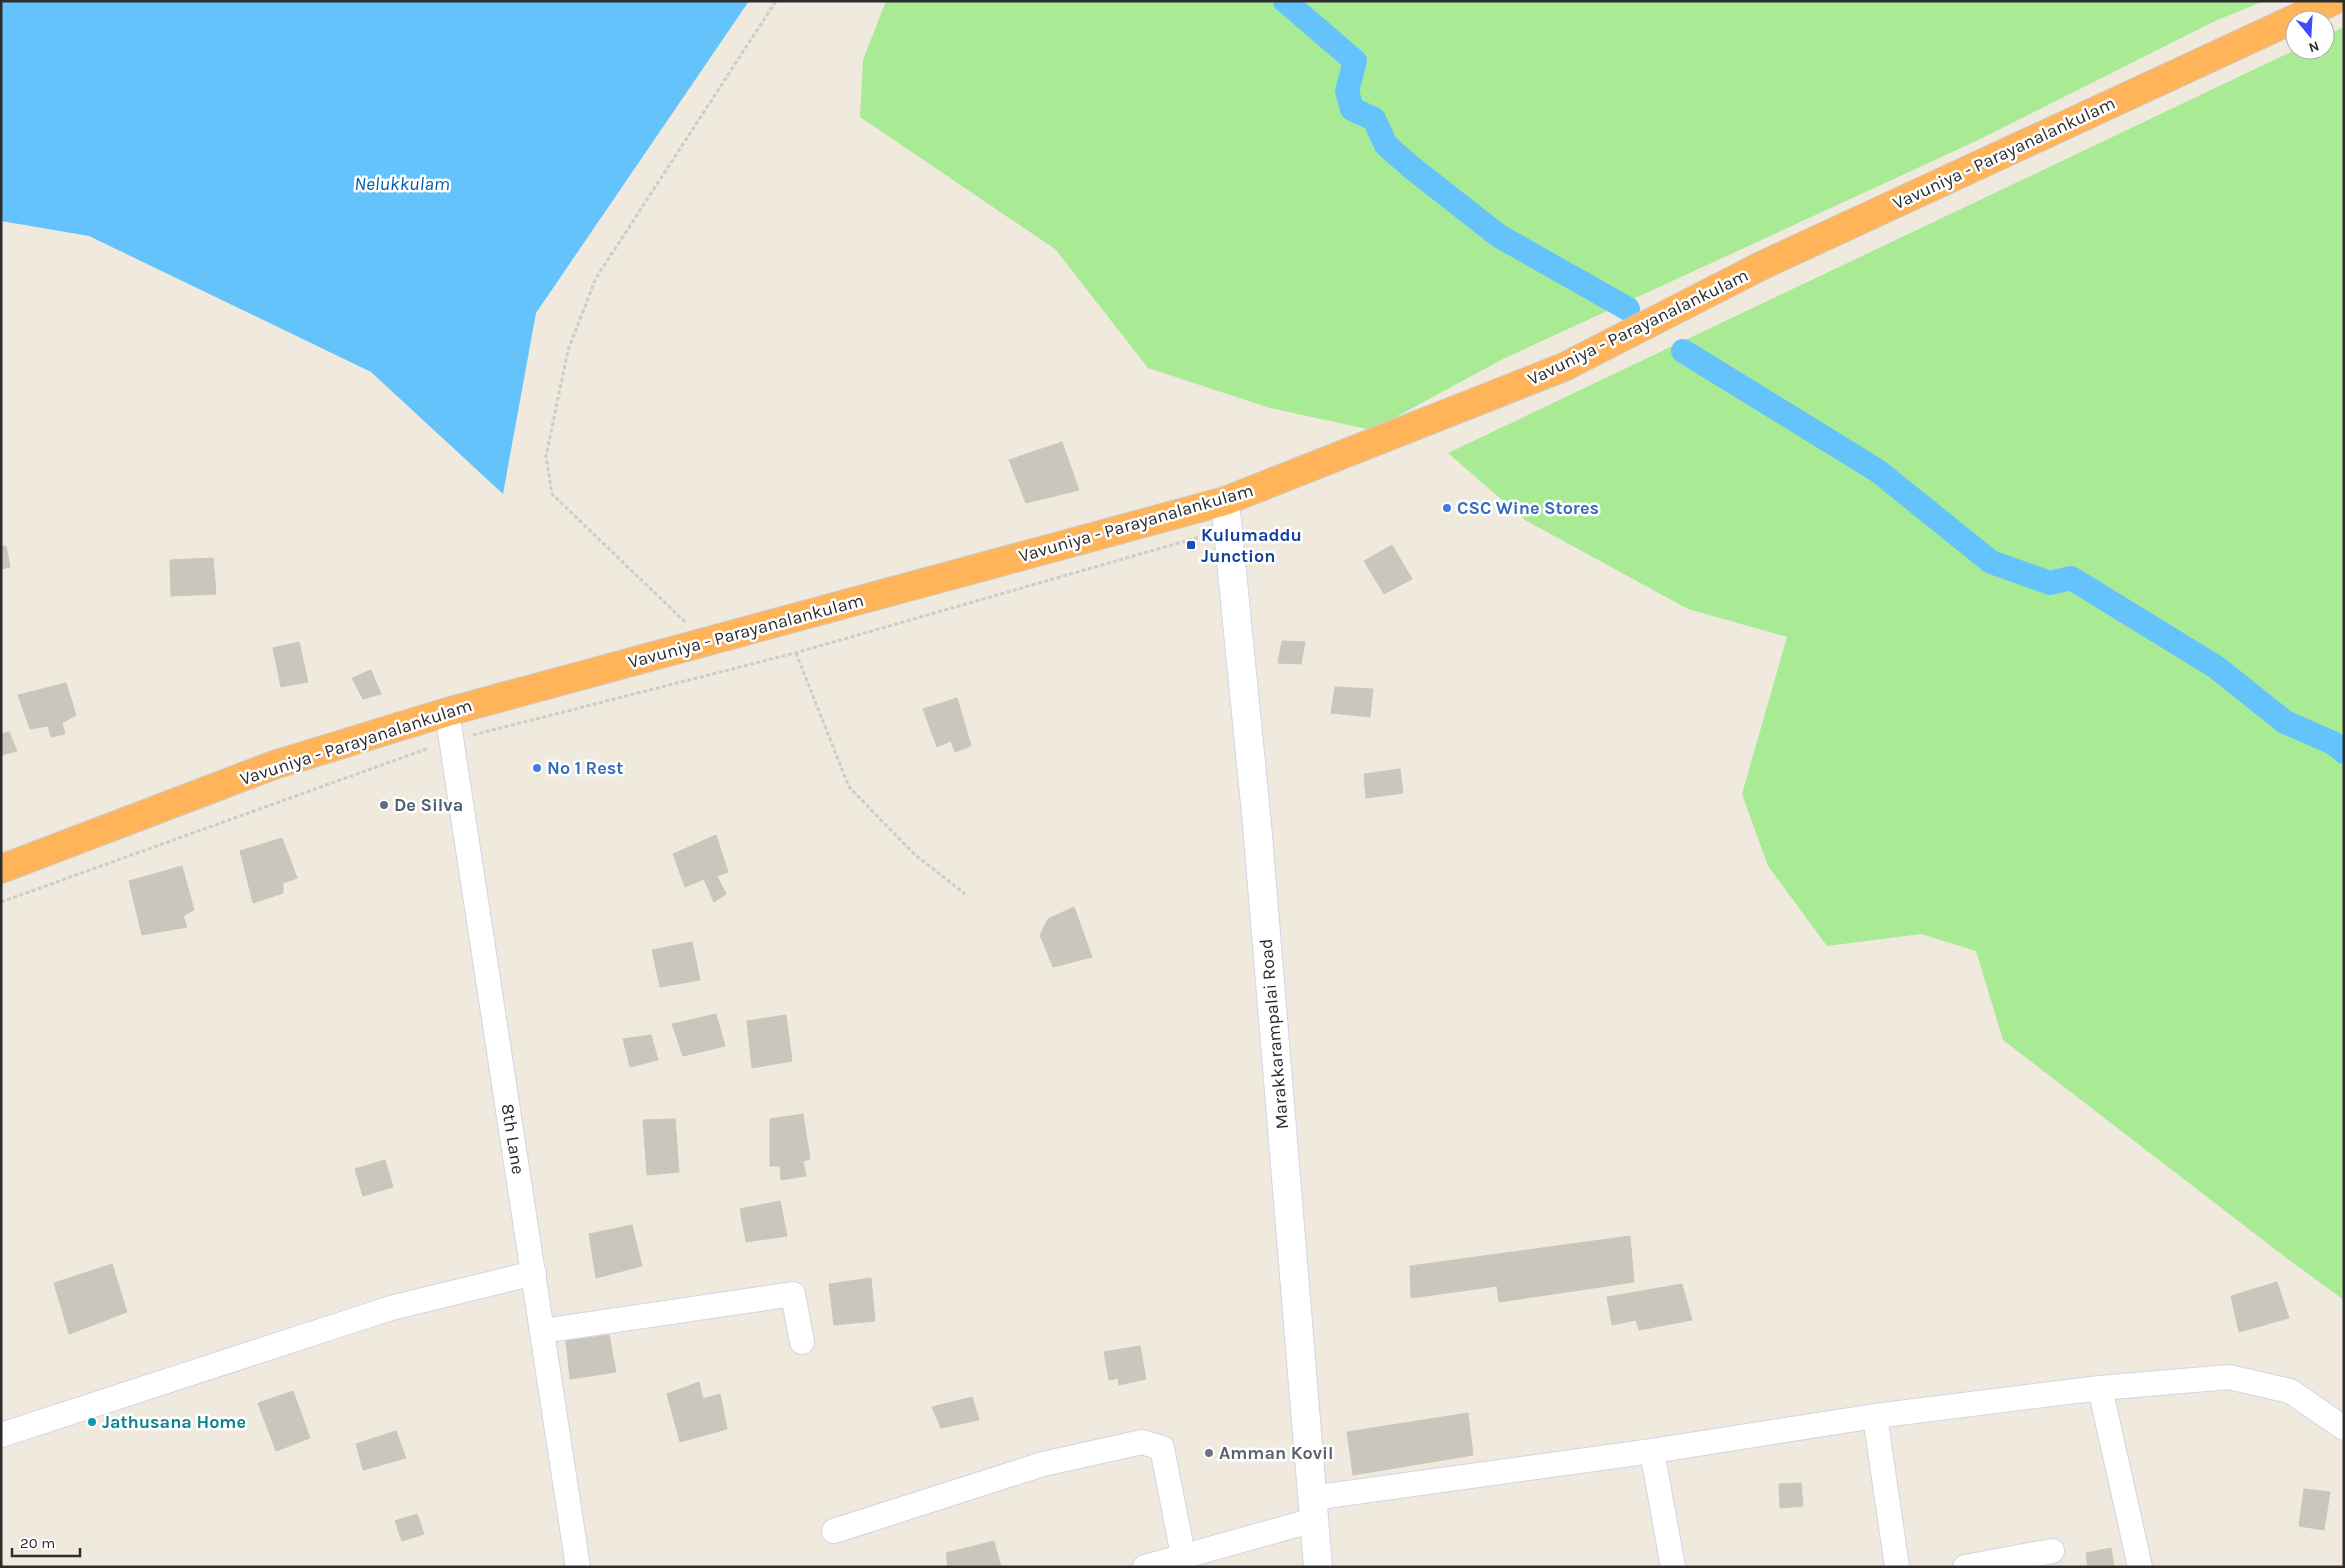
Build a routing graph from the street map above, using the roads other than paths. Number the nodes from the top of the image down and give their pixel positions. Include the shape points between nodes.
1 (2332, 1) edge
2 (1225, 501) junction
3 (447, 712) junction
4 (1, 869) edge
5 (534, 1273) junction
6 (542, 1331) junction
7 (802, 1342) dead end
8 (2100, 1388) junction
9 (1875, 1416) junction
10 (2344, 1428) edge
11 (1, 1435) edge
12 (1652, 1451) junction
13 (1313, 1509) junction
14 (834, 1531) dead end
15 (2052, 1552) dead end
16 (1184, 1555) junction
17 (578, 1567) edge
18 (1145, 1567) edge
19 (1318, 1567) edge
20 (1672, 1567) edge
21 (1897, 1567) edge
22 (1965, 1567) edge
23 (2140, 1567) edge

1 - 2 highway, Vavuniya - Parayanalankulam via 1763,265 1564,367
2 - 3 highway, Vavuniya - Parayanalankulam
2 - 13 street, Marakkarampalai Road via 1257,824
3 - 4 highway, Vavuniya - Parayanalankulam via 274,765
3 - 5 street, 8th Lane
5 - 6 street, 8th Lane
5 - 11 street via 390,1308
6 - 7 street via 793,1294
6 - 17 street, 8th Lane
8 - 9 street
8 - 10 street via 2229,1377 2290,1391
8 - 23 street
9 - 12 street
9 - 21 street
12 - 13 street
12 - 20 street
13 - 16 street
13 - 19 street, Marakkarampalai Road
14 - 16 street via 1043,1464 1142,1442 1162,1448
15 - 22 street
16 - 18 street

